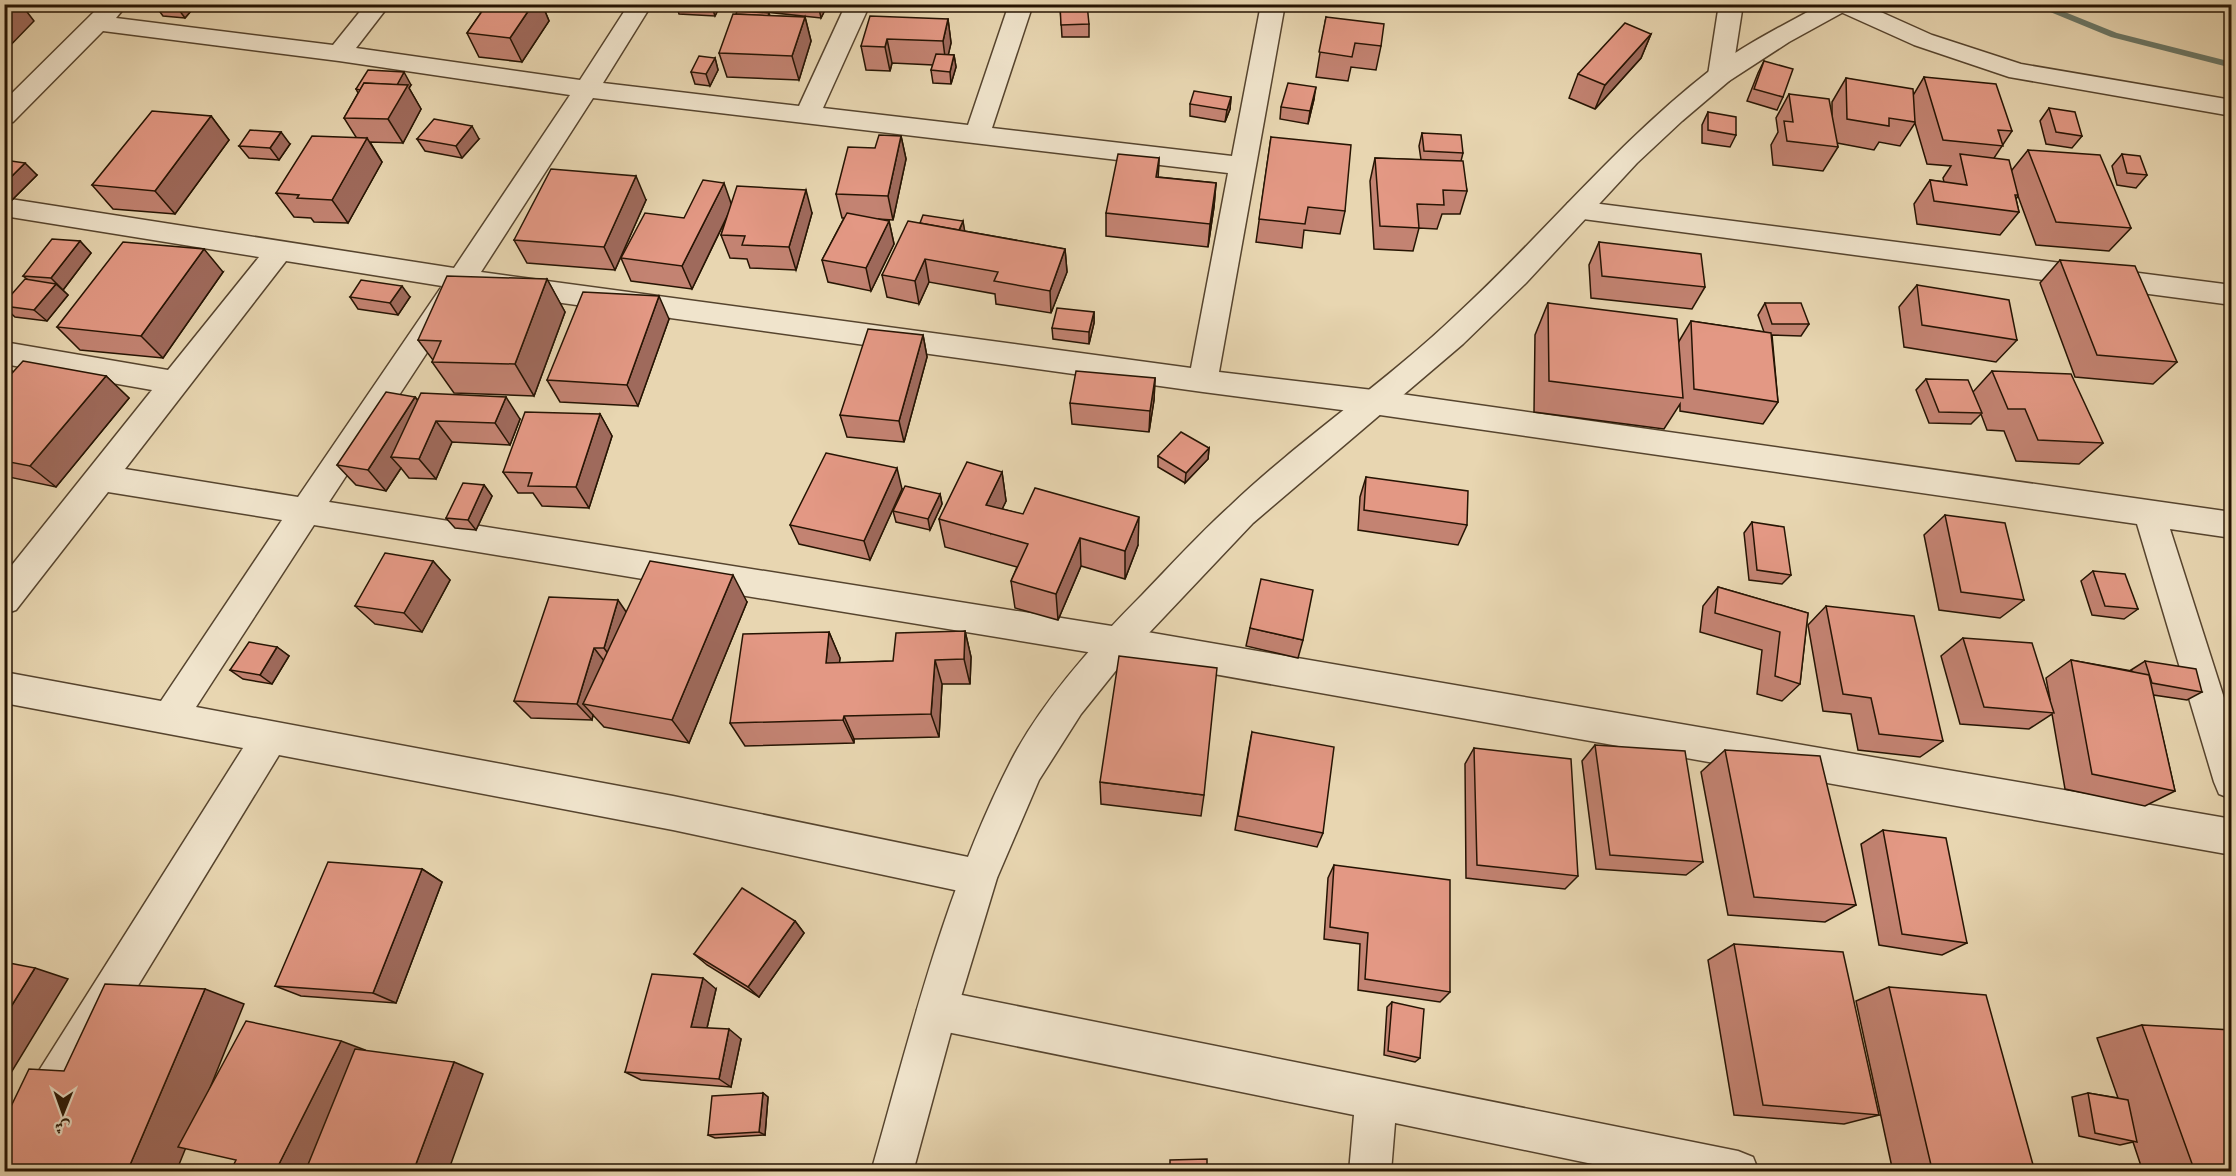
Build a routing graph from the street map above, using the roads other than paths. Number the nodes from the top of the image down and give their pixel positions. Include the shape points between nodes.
1 (116, 4) edge
2 (379, 4) edge
3 (641, 4) edge
4 (858, 4) edge
5 (1021, 4) edge
6 (1273, 4) edge
7 (1731, 4) edge
8 (1842, 4) edge
9 (97, 23) junction
10 (339, 53) junction
11 (1720, 75) junction
12 (587, 89) junction
13 (2232, 108) edge
14 (807, 115) junction
15 (4, 116) edge
16 (977, 135) junction
17 (1242, 166) junction
18 (4, 207) edge
19 (1577, 210) junction
20 (280, 250) junction
21 (461, 279) junction
22 (2232, 295) edge
23 (4, 353) edge
24 (1203, 381) junction
25 (177, 382) junction
26 (1373, 402) junction
27 (101, 478) junction
28 (304, 510) junction
29 (2149, 512) junction
30 (2232, 525) edge
31 (4, 600) edge
32 (1118, 642) junction
33 (4, 687) edge
34 (169, 718) junction
35 (270, 737) junction
36 (2232, 782) edge
37 (2232, 837) edge
38 (978, 877) junction
39 (937, 1010) junction
40 (1376, 1099) junction
41 (4, 1165) edge
42 (892, 1172) edge
43 (1370, 1172) edge
44 (1738, 1172) edge

1 - 9 street
2 - 10 street
3 - 12 street
4 - 14 street
5 - 16 street
6 - 17 street
7 - 11 street
8 - 11 street
8 - 13 street via 1923,40 2019,71
9 - 10 street
9 - 15 street
10 - 12 street
11 - 19 street via 1651,136
12 - 14 street
12 - 21 street
14 - 16 street
16 - 17 street
17 - 24 street
18 - 20 street
19 - 22 street
19 - 26 street via 1453,336
20 - 21 street
20 - 25 street
21 - 24 street
21 - 28 street
23 - 25 street
24 - 26 street
25 - 27 street
26 - 29 street
26 - 32 street via 1242,514
27 - 28 street
27 - 31 street
28 - 32 street
28 - 34 street
29 - 30 street
29 - 36 street
32 - 37 street
32 - 38 street via 1069,703 1026,769
33 - 34 street
34 - 35 street
35 - 38 street via 673,813
35 - 41 street
38 - 39 street
39 - 40 street
39 - 42 street
40 - 43 street
40 - 44 street

